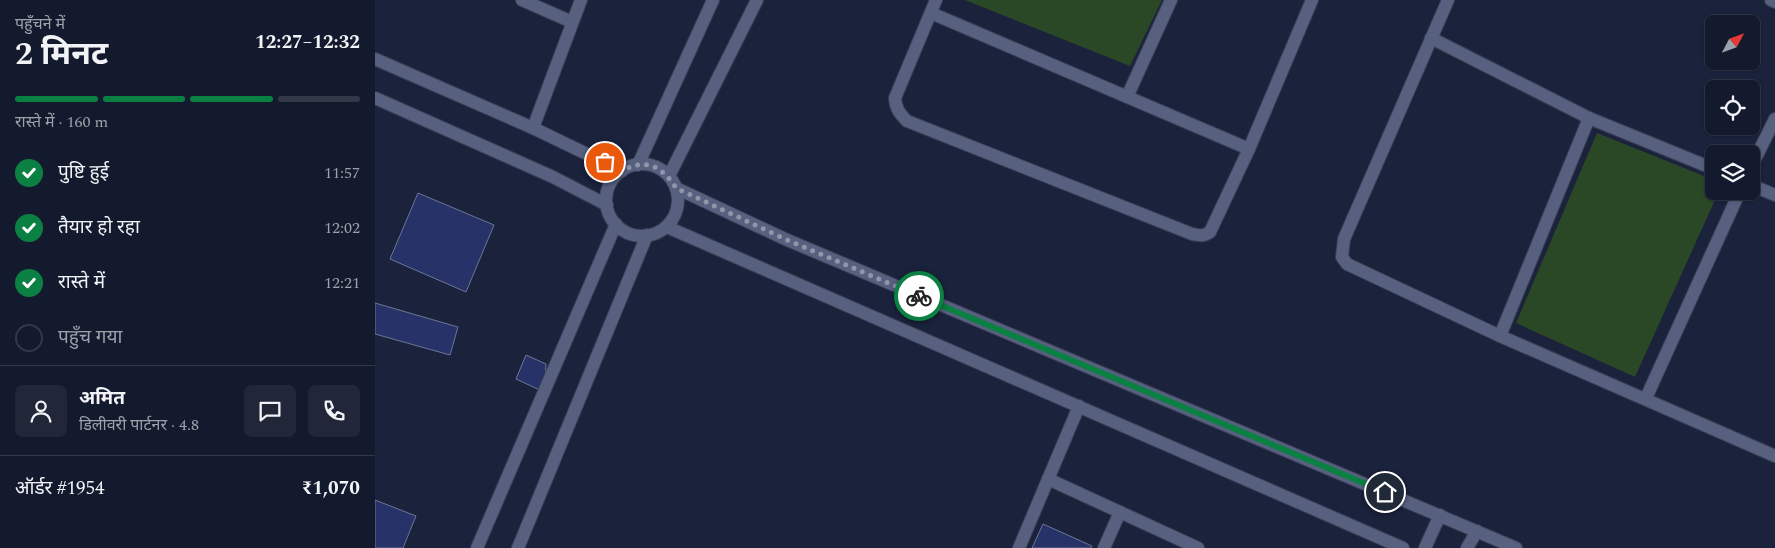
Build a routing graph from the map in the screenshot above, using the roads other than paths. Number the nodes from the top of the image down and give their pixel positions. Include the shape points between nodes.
1 (522, 0) edge
2 (581, 0) edge
3 (713, 0) edge
4 (757, 0) edge
5 (936, 0) edge
6 (1171, 0) edge
7 (1312, 0) edge
8 (1448, 0) edge
9 (1771, 0) edge
10 (1775, 2) edge
11 (931, 13) junction
12 (572, 22) junction
13 (1431, 38) junction
14 (375, 59) edge
15 (1127, 96) junction
16 (375, 98) edge
17 (1589, 118) junction
18 (1775, 118) edge
19 (533, 128) junction
20 (1249, 149) junction
21 (1760, 149) edge
22 (638, 165) junction
23 (1705, 165) edge
24 (622, 171) junction
25 (669, 176) junction
26 (676, 188) junction
27 (1760, 189) edge
28 (1775, 195) edge
29 (1736, 200) edge
30 (607, 205) junction
31 (615, 224) junction
32 (667, 226) junction
33 (647, 235) junction
34 (1500, 336) junction
35 (1645, 398) junction
36 (1079, 406) junction
37 (1775, 456) edge
38 (1048, 479) junction
39 (1120, 512) junction
40 (1440, 515) junction
41 (1477, 531) junction
42 (477, 548) edge
43 (517, 548) edge
44 (1019, 548) edge
45 (1104, 548) edge
46 (1198, 548) edge
47 (1403, 548) edge
48 (1425, 548) edge
49 (1467, 548) edge
50 (1516, 548) edge

1 - 12 street
2 - 12 street
3 - 22 street
4 - 25 street
5 - 11 street
6 - 15 street
7 - 20 street
8 - 13 street
9 - 10 street
11 - 15 street
11 - 20 street via 895,98 895,107 907,121 1201,236 1209,232
12 - 19 street
13 - 17 street
13 - 34 street via 1344,239 1342,257 1347,264
14 - 19 street
15 - 20 street
16 - 30 street via 553,177
17 - 23 street
17 - 34 street
18 - 21 street
19 - 24 street
22 - 24 street
22 - 25 street via 657,167
24 - 30 street via 609,185
25 - 26 street
26 - 32 street via 677,209
26 - 40 street via 785,239
27 - 28 street
29 - 35 street
30 - 31 street
31 - 33 street via 627,233
31 - 42 street
32 - 33 street
32 - 36 street
33 - 43 street
34 - 35 street
35 - 37 street
36 - 38 street
36 - 47 street
38 - 39 street
38 - 44 street
39 - 45 street
39 - 46 street
40 - 41 street
40 - 48 street
41 - 49 street
41 - 50 street

